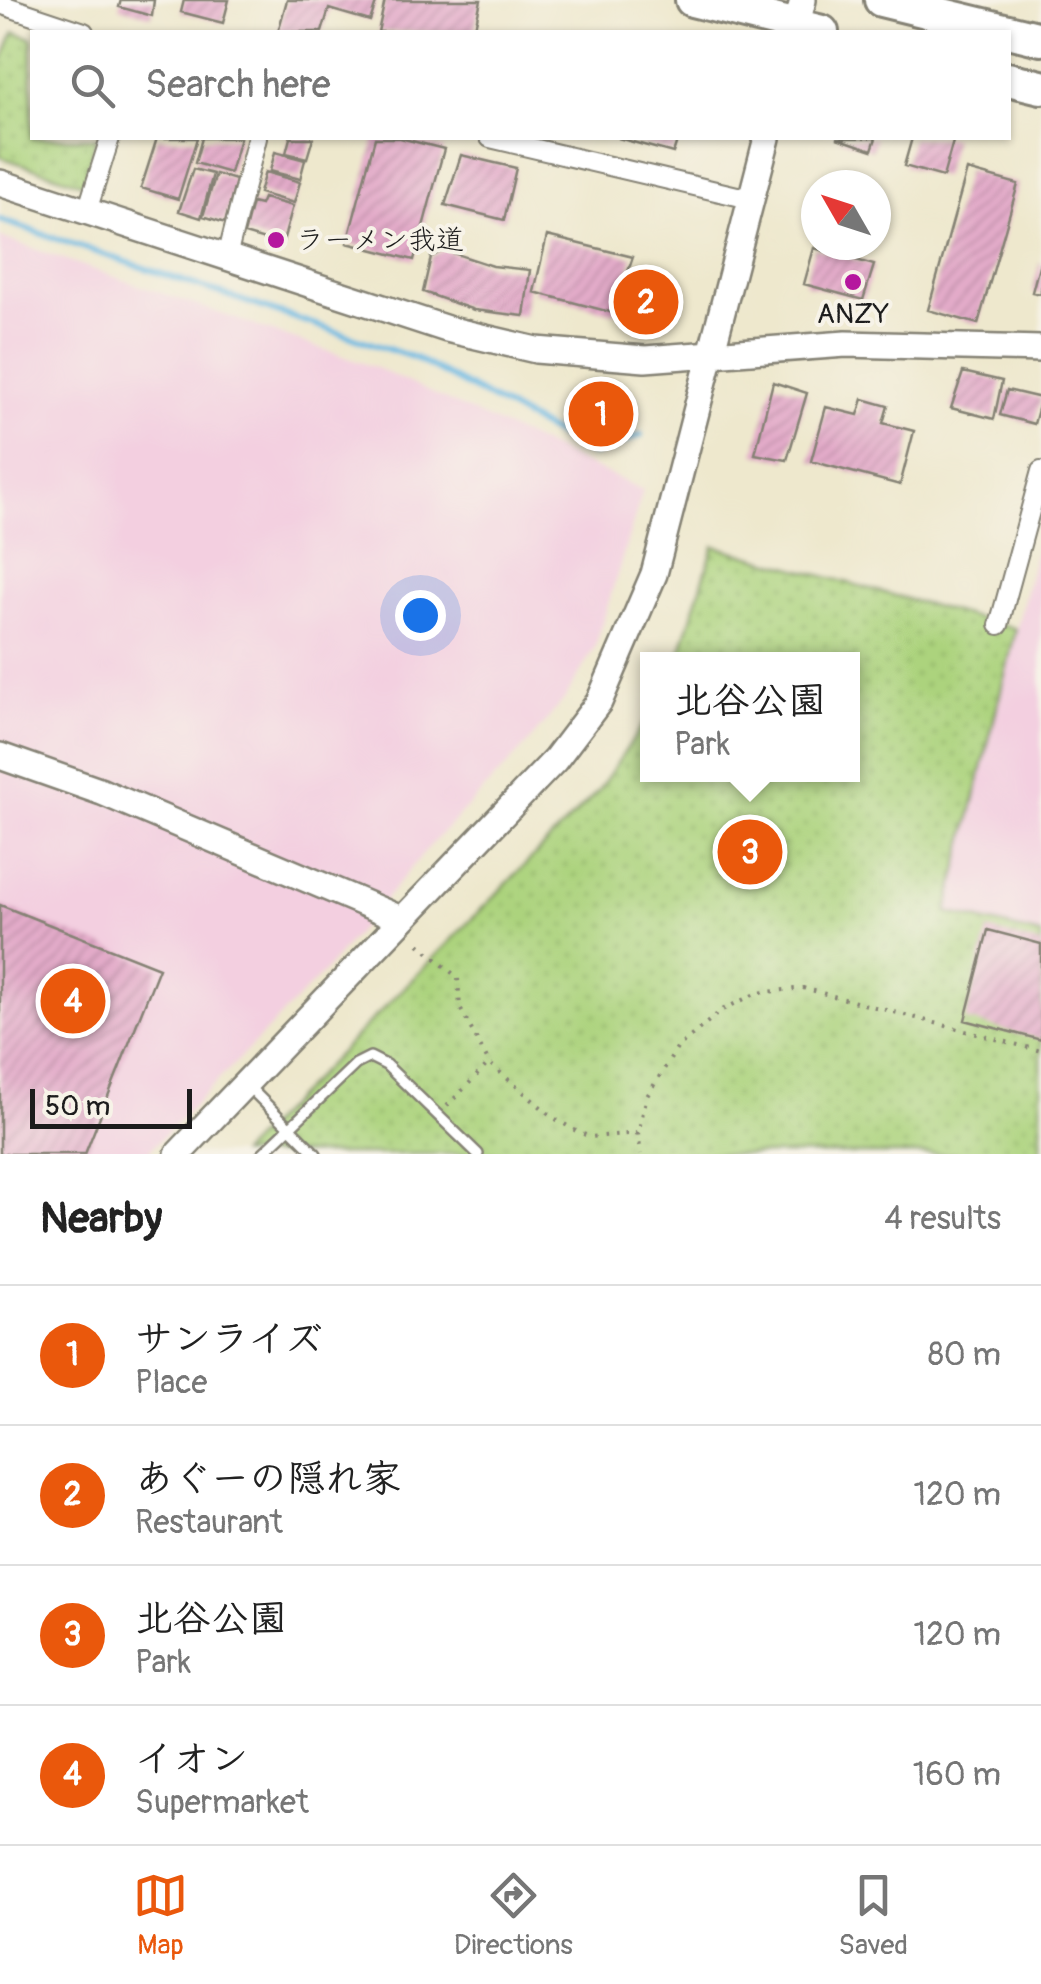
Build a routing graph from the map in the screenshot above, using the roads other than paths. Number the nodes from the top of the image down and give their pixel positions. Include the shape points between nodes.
1 (692, 0) edge
2 (881, 0) edge
3 (0, 4) edge
4 (804, 23) edge
5 (78, 30) edge
6 (1004, 30) edge
7 (1011, 32) edge
8 (1041, 39) edge
9 (1011, 80) edge
10 (1041, 88) edge
11 (109, 140) edge
12 (256, 140) edge
13 (498, 140) edge
14 (766, 140) edge
15 (0, 183) edge
16 (750, 200) junction
17 (87, 211) junction
18 (226, 257) junction
19 (1041, 348) edge
20 (712, 355) junction
21 (1041, 471) edge
22 (999, 624) dead end
23 (0, 756) edge
24 (401, 919) junction
25 (246, 1084) junction
26 (289, 1126) junction
27 (178, 1154) edge
28 (262, 1154) edge
29 (316, 1154) edge
30 (478, 1154) edge

1 - 4 highway
2 - 6 highway
3 - 5 street
7 - 8 highway
9 - 10 highway
11 - 17 street
12 - 18 street
13 - 16 street
14 - 16 street
15 - 17 street
16 - 20 street
17 - 18 street
18 - 20 street via 493,342 591,357
19 - 20 street via 846,344
20 - 24 street via 654,574 599,702 554,760
21 - 22 street
23 - 24 street via 102,792
24 - 25 street
25 - 26 lane
25 - 27 street
26 - 28 lane
26 - 29 lane
26 - 30 lane via 370,1058 386,1065

